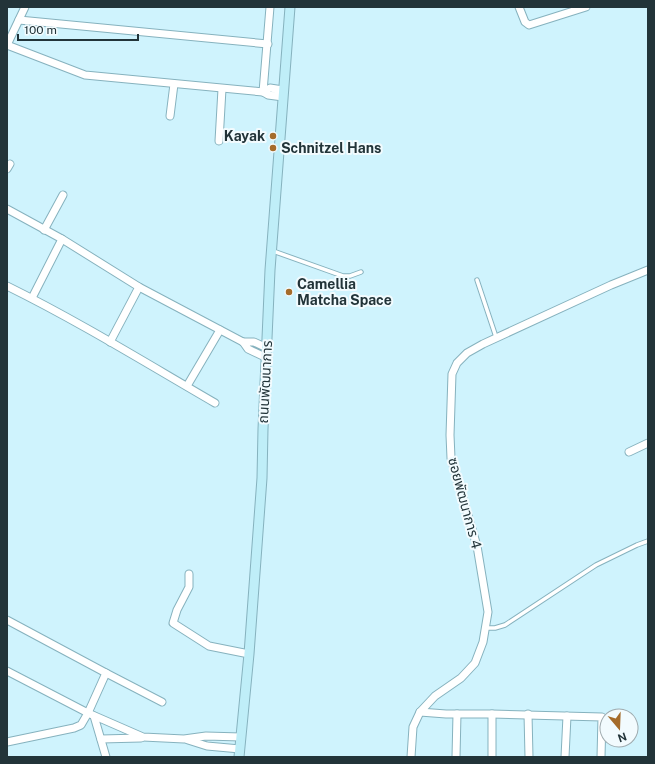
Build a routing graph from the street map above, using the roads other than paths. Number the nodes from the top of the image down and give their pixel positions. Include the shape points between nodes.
1 (25, 7) edge
2 (270, 7) edge
3 (290, 7) edge
4 (519, 7) edge
5 (586, 7) edge
6 (19, 20) junction
7 (268, 44) junction
8 (7, 45) edge
9 (174, 84) junction
10 (222, 89) junction
11 (263, 92) junction
12 (283, 94) junction
13 (170, 116) dead end
14 (219, 141) dead end
15 (63, 195) dead end
16 (7, 209) edge
17 (44, 230) junction
18 (62, 239) junction
19 (272, 250) junction
20 (648, 270) edge
21 (361, 272) dead end
22 (477, 280) dead end
23 (7, 286) edge
24 (139, 287) junction
25 (32, 298) junction
26 (220, 330) junction
27 (496, 337) junction
28 (110, 342) junction
29 (243, 342) junction
30 (267, 348) junction
31 (267, 358) junction
32 (186, 386) junction
33 (215, 403) dead end
34 (648, 443) edge
35 (629, 452) dead end
36 (648, 541) edge
37 (189, 574) dead end
38 (7, 620) edge
39 (485, 628) junction
40 (249, 654) junction
41 (7, 671) edge
42 (106, 673) junction
43 (162, 702) dead end
44 (420, 712) junction
45 (91, 714) junction
46 (457, 714) junction
47 (492, 714) junction
48 (528, 714) junction
49 (567, 716) junction
50 (143, 737) junction
51 (241, 737) junction
52 (100, 739) junction
53 (184, 739) junction
54 (7, 742) edge
55 (240, 753) edge
56 (106, 757) edge
57 (411, 757) edge
58 (456, 757) edge
59 (492, 757) edge
60 (529, 757) edge
61 (565, 757) edge
62 (601, 757) edge

1 - 6 street
2 - 7 street
3 - 12 street, ถนนพัฒนาการ
4 - 5 street via 525,22 529,25
6 - 7 street
6 - 8 street
7 - 11 street
8 - 9 street via 85,75
9 - 10 street
9 - 13 street
10 - 11 street
10 - 14 street
11 - 12 street via 270,88
12 - 19 street, ถนนพัฒนาการ
15 - 17 street
16 - 17 street
17 - 18 street
18 - 24 street
18 - 25 street
19 - 21 lane via 343,276
19 - 30 street, ถนนพัฒนาการ
20 - 27 street, ซอยพัฒนาการ 4
22 - 27 lane
23 - 25 street
24 - 26 street
24 - 28 street
25 - 28 street
26 - 29 street
26 - 32 street
27 - 39 street, ซอยพัฒนาการ 4 via 467,353 457,363 452,374 451,458 477,546 488,612
28 - 32 street
29 - 30 street via 254,342
29 - 31 street via 248,349
30 - 31 street, ถนนพัฒนาการ
31 - 40 street, ถนนพัฒนาการ via 262,478
32 - 33 street
34 - 35 street
36 - 39 lane via 596,565 505,625
37 - 40 street via 188,587 172,623 209,646
38 - 42 street
39 - 44 street, ซอยพัฒนาการ 4 via 475,663
40 - 51 street, ถนนพัฒนาการ
41 - 45 street
42 - 43 street
42 - 45 street
44 - 46 street
44 - 57 street, ซอยพัฒนาการ 4 via 413,727
45 - 50 street
45 - 52 street
45 - 54 street via 81,725 74,728
46 - 47 street
46 - 58 street
47 - 48 street
47 - 59 street
48 - 49 street
48 - 60 street
49 - 61 street
49 - 62 street via 602,717
50 - 52 street
50 - 53 street
51 - 53 street via 206,736
51 - 55 street, ถนนพัฒนาการ
52 - 56 street
53 - 55 street

